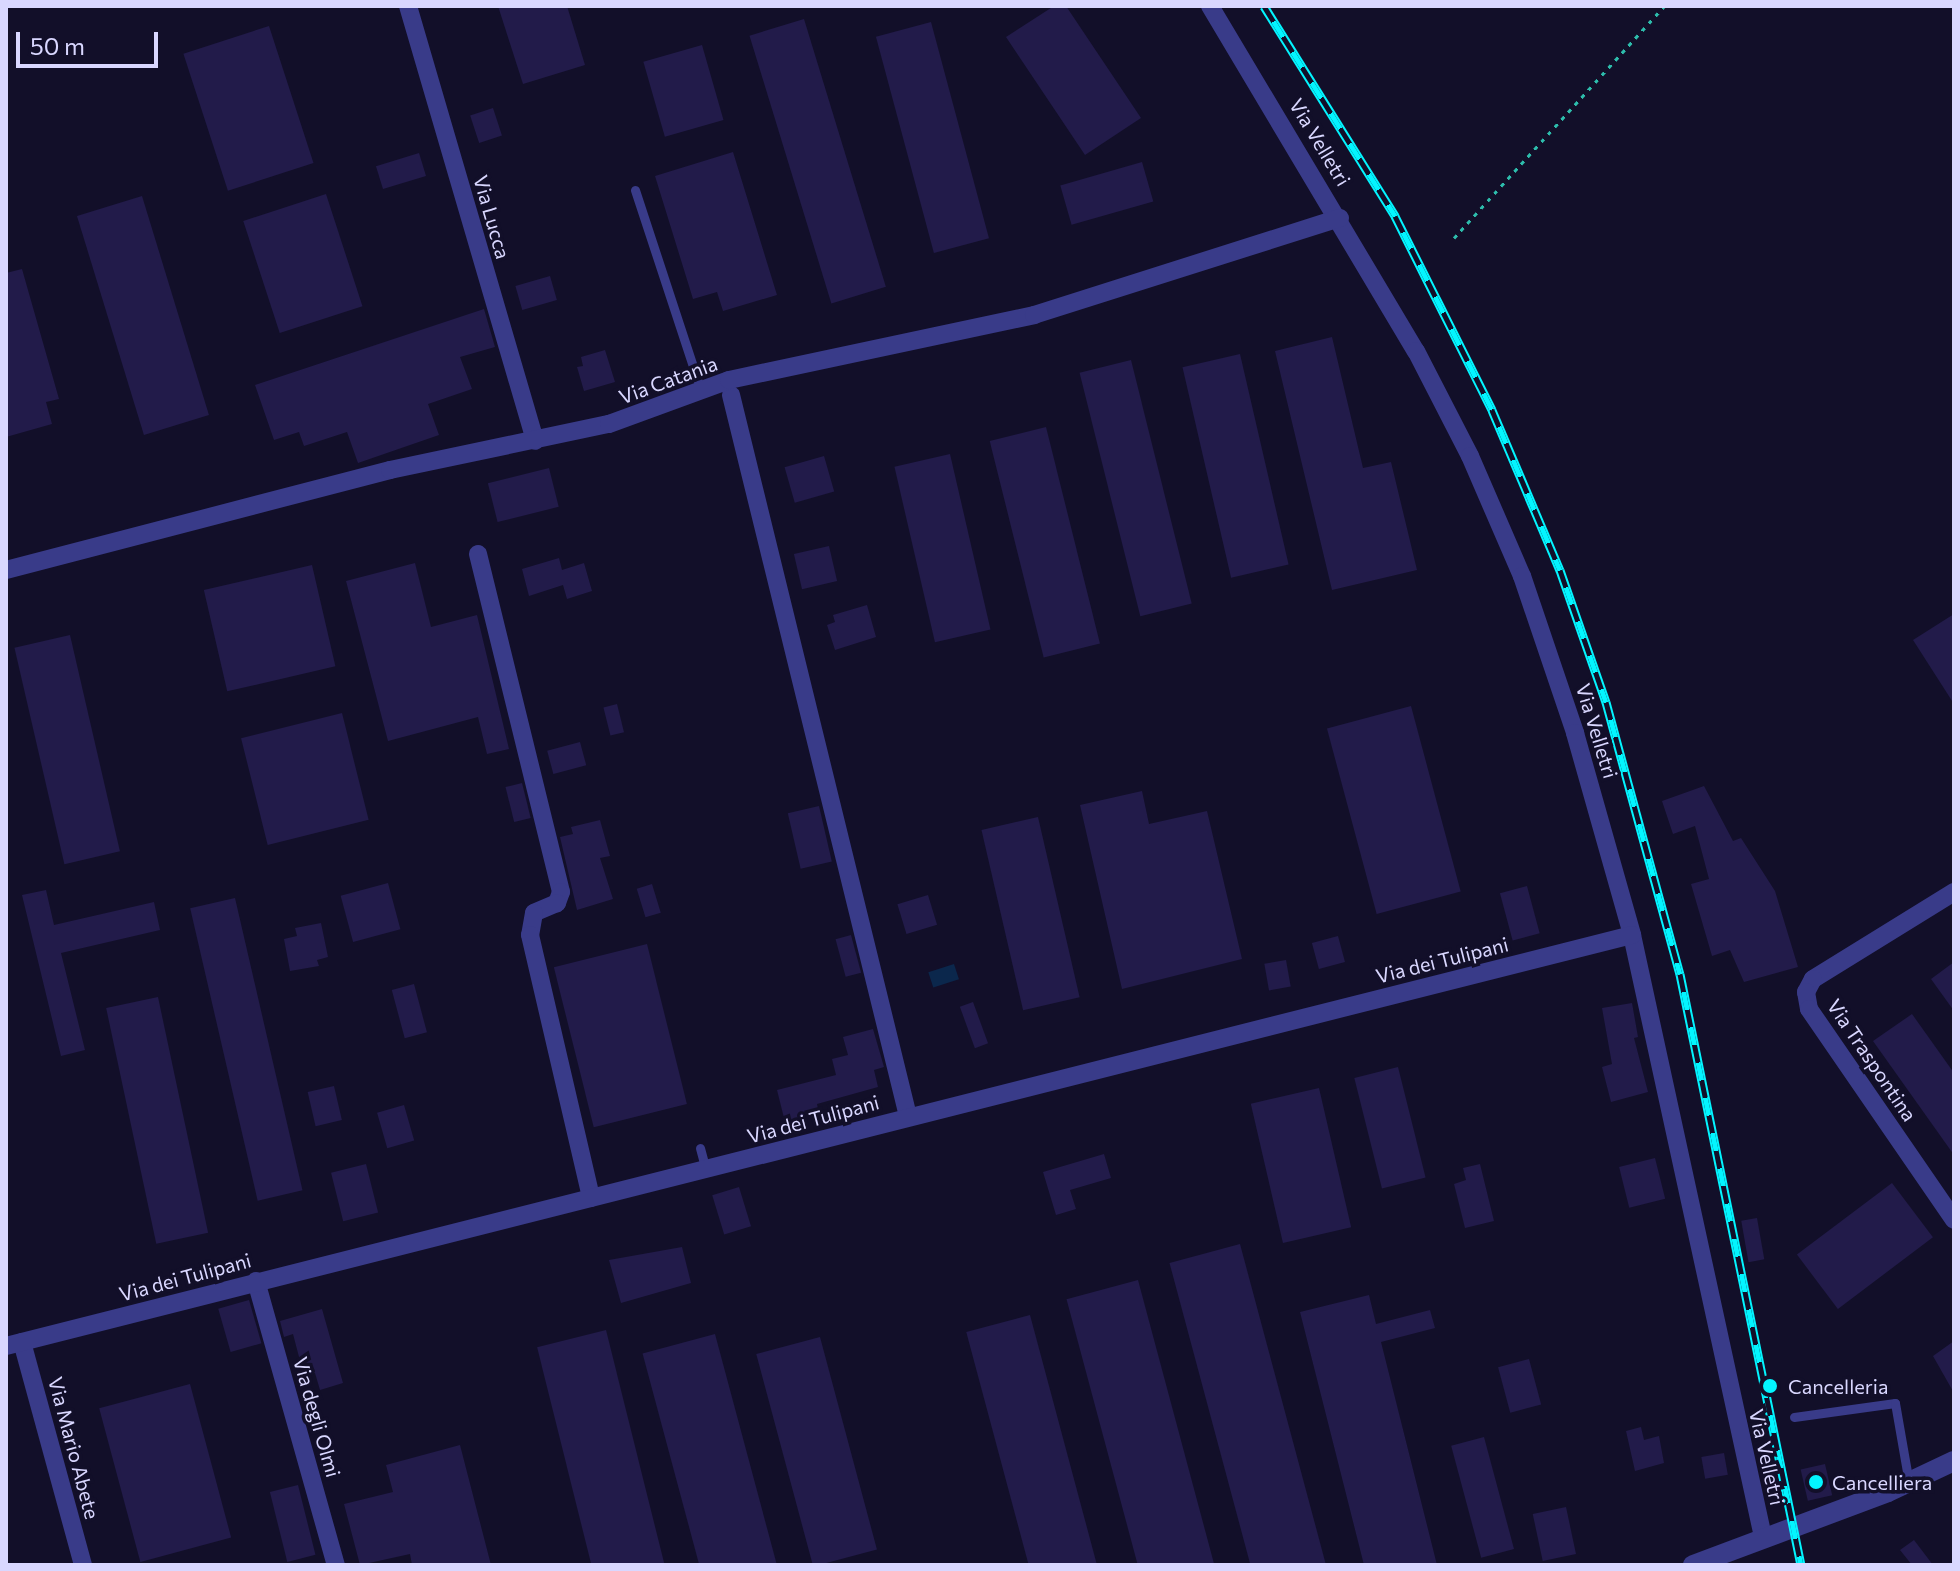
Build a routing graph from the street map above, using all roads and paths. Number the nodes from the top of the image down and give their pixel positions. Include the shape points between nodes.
1 (408, 6) edge
2 (1210, 6) edge
3 (1664, 6) edge
4 (635, 190) dead end
5 (1340, 218) junction
6 (1454, 238) dead end
7 (700, 388) junction
8 (731, 395) dead end
9 (535, 441) junction
10 (478, 554) dead end
11 (6, 570) edge
12 (1954, 892) edge
13 (1632, 935) junction
14 (908, 1116) junction
15 (700, 1148) dead end
16 (706, 1170) junction
17 (591, 1198) junction
18 (1954, 1220) edge
19 (256, 1281) junction
20 (14, 1344) edge
21 (1794, 1417) dead end
22 (1954, 1461) edge
23 (1909, 1483) junction
24 (1763, 1537) junction
25 (83, 1565) edge
26 (336, 1565) edge
27 (1693, 1565) edge

1 - 9 street, Via Lucca
2 - 5 street, Via Velletri
3 - 6 path
4 - 7 lane
5 - 7 street, Via Catania via 1034,315
5 - 13 street, Via Velletri via 1416,351 1507,537 1575,733
7 - 9 street, Via Catania via 621,421
8 - 14 street
9 - 11 street, Via Catania via 169,524
10 - 17 street via 561,892 557,903 534,913 530,935
12 - 18 street, Via Traspontina via 1813,979 1806,992 1809,1009
13 - 14 street, Via dei Tulipani
13 - 24 street, Via Velletri
14 - 16 street, Via dei Tulipani
15 - 16 lane
16 - 17 street, Via dei Tulipani
17 - 19 street, Via dei Tulipani
19 - 20 street, Via dei Tulipani
19 - 26 street, Via degli Olmi
20 - 25 street, Via Mario Abete
21 - 23 lane via 1895,1403
22 - 23 street
23 - 24 street
24 - 27 street

